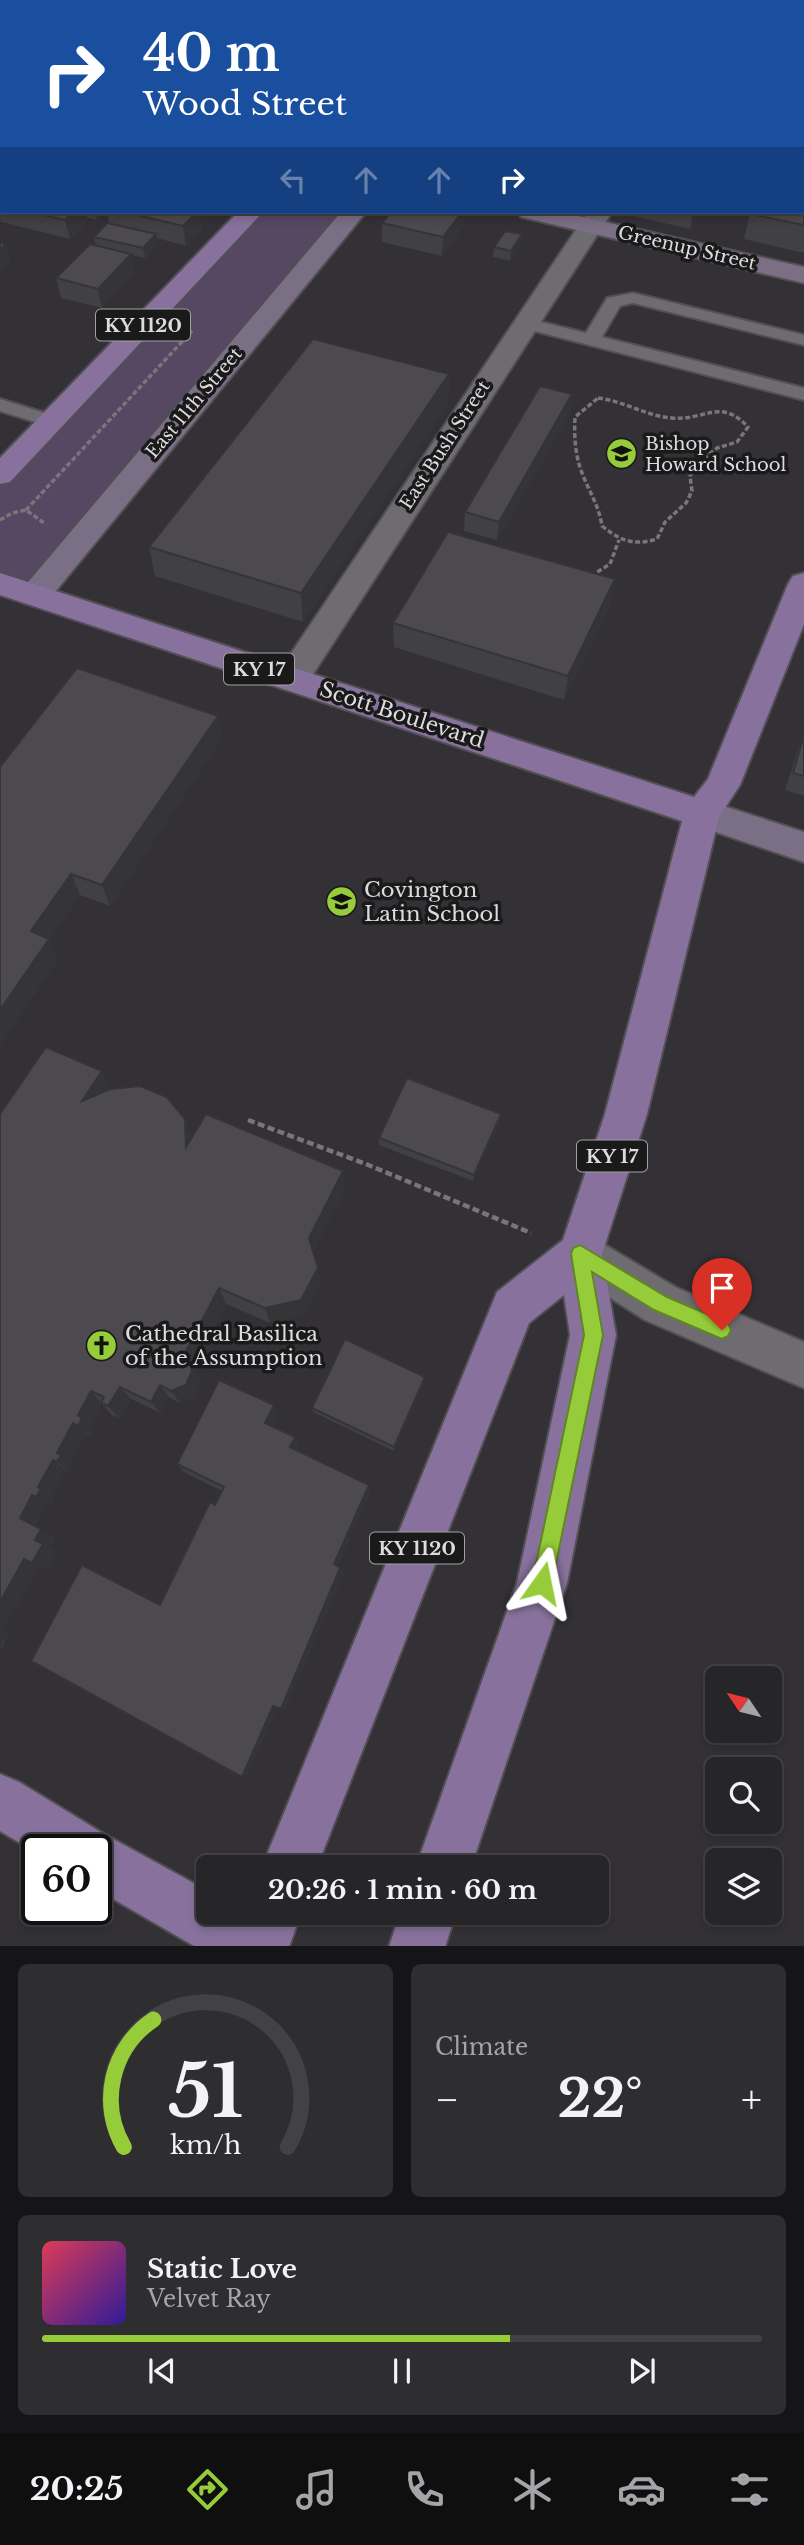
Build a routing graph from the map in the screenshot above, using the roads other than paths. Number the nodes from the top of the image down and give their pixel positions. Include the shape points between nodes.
1 (249, 214) edge
2 (352, 214) edge
3 (549, 214) edge
4 (595, 219) edge
5 (804, 275) edge
6 (525, 323) junction
7 (592, 339) junction
8 (804, 340) edge
9 (804, 372) edge
10 (800, 393) edge
11 (0, 405) edge
12 (51, 421) junction
13 (0, 475) edge
14 (0, 584) edge
15 (804, 584) edge
16 (35, 595) junction
17 (292, 679) junction
18 (702, 813) junction
19 (804, 847) edge
20 (580, 1254) junction
21 (804, 1364) edge
22 (0, 1801) edge
23 (56, 1834) edge
24 (295, 1855) edge
25 (448, 1855) edge
26 (112, 1867) edge
27 (268, 1925) edge
28 (424, 1925) edge
29 (249, 1946) edge
30 (260, 1946) edge
31 (417, 1946) edge

1 - 12 main road, KY 1120
2 - 16 main road, East 11th Street
3 - 4 main road, Greenup Street
4 - 5 main road, Greenup Street
4 - 6 street, East Bush Street
6 - 7 lane
6 - 17 street, East Bush Street
7 - 8 lane via 613,302 633,298
7 - 10 lane
9 - 10 lane
11 - 12 lane
12 - 13 main road, KY 1120
14 - 16 main road, Scott Boulevard / KY 17
15 - 18 main road, KY 17 via 723,785
16 - 17 main road, Scott Boulevard / KY 17
17 - 18 main road, Scott Boulevard / KY 17
18 - 19 main road, Scott Boulevard
18 - 20 main road, KY 17 via 626,1114
20 - 21 street via 661,1304
20 - 24 main road, KY 1120 via 513,1308
20 - 25 main road, KY 17 via 593,1335 542,1583
22 - 23 main road
26 - 29 main road
27 - 30 main road
28 - 31 main road

